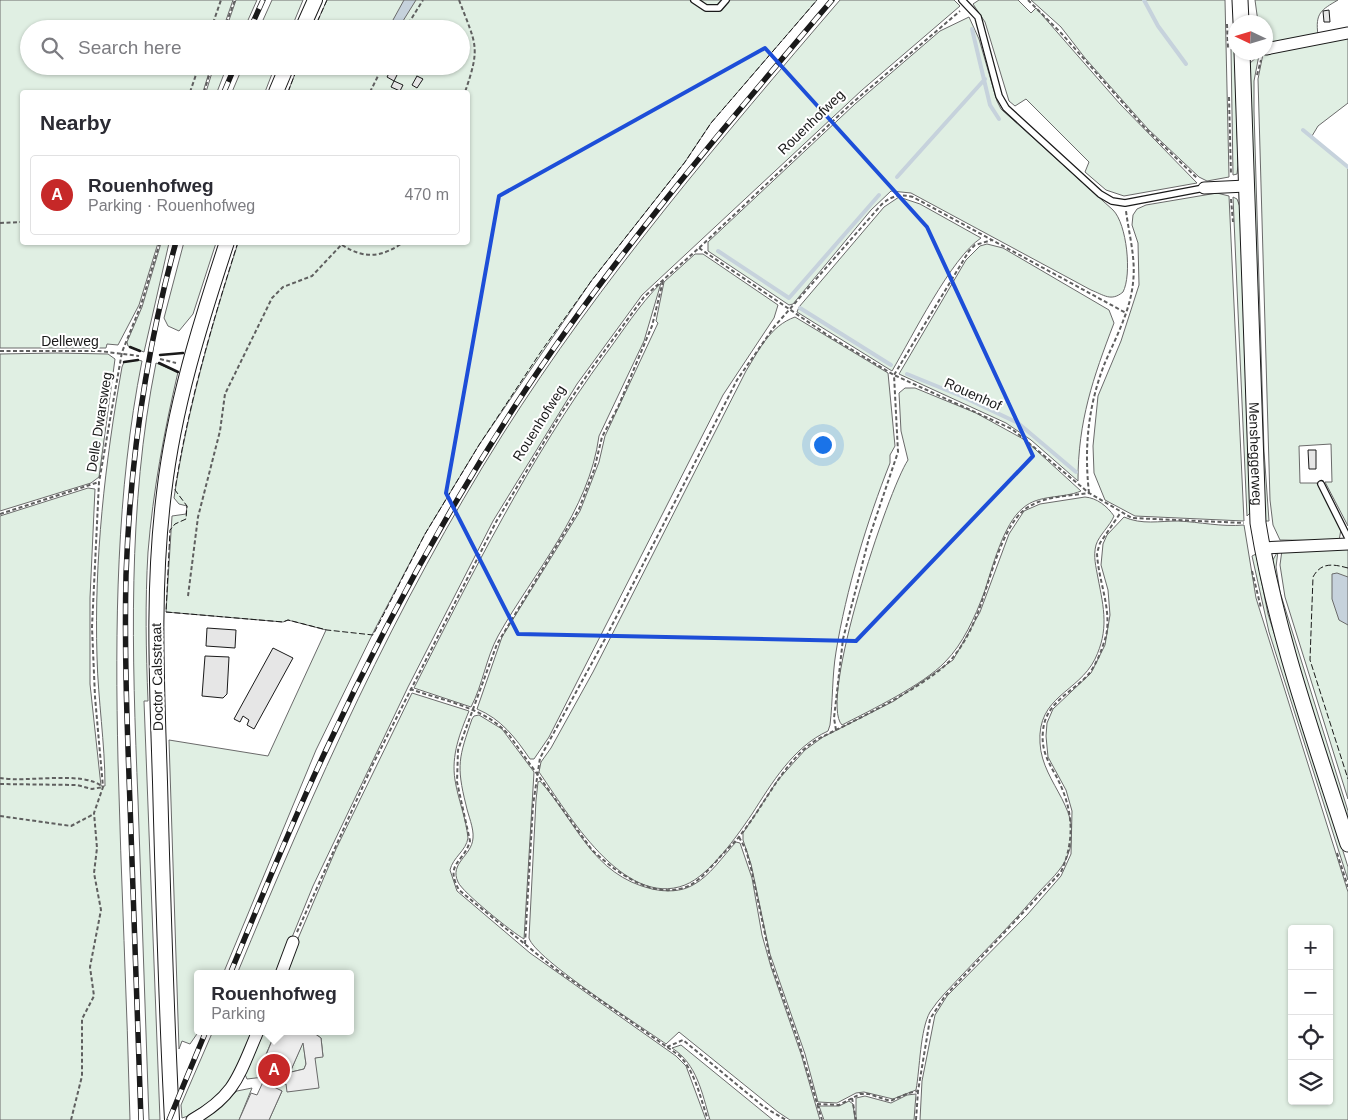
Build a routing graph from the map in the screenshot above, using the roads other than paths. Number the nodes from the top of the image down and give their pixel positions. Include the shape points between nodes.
1 (315, 0) edge
2 (694, 0) edge
3 (726, 0) edge
4 (1240, 0) edge
5 (965, 2) edge
6 (1241, 15) edge
7 (306, 20) edge
8 (1348, 33) edge
9 (1273, 48) edge
10 (1233, 60) edge
11 (283, 75) edge
12 (277, 90) edge
13 (1238, 186) junction
14 (1204, 188) joint
15 (226, 245) edge
16 (1321, 484) dead end
17 (1348, 538) edge
18 (1348, 544) edge
19 (1262, 548) junction
20 (1348, 844) edge
21 (293, 942) road end
22 (282, 970) edge
23 (256, 1035) edge
24 (172, 1120) edge
25 (192, 1120) edge

1 - 7 street
2 - 3 lane via 706,8 718,8
4 - 6 main road
5 - 14 lane via 978,17 999,96 1006,108 1100,194 1125,203
8 - 9 street
10 - 13 main road, Mensheggerweg
11 - 12 street
13 - 14 street
13 - 19 main road, Mensheggerweg via 1255,494
15 - 24 street, Doctor Calsstraat via 172,437 156,573
16 - 17 lane
18 - 19 street
19 - 20 main road, Mensheggerweg via 1286,652
21 - 22 street
23 - 25 street via 235,1085 216,1104

